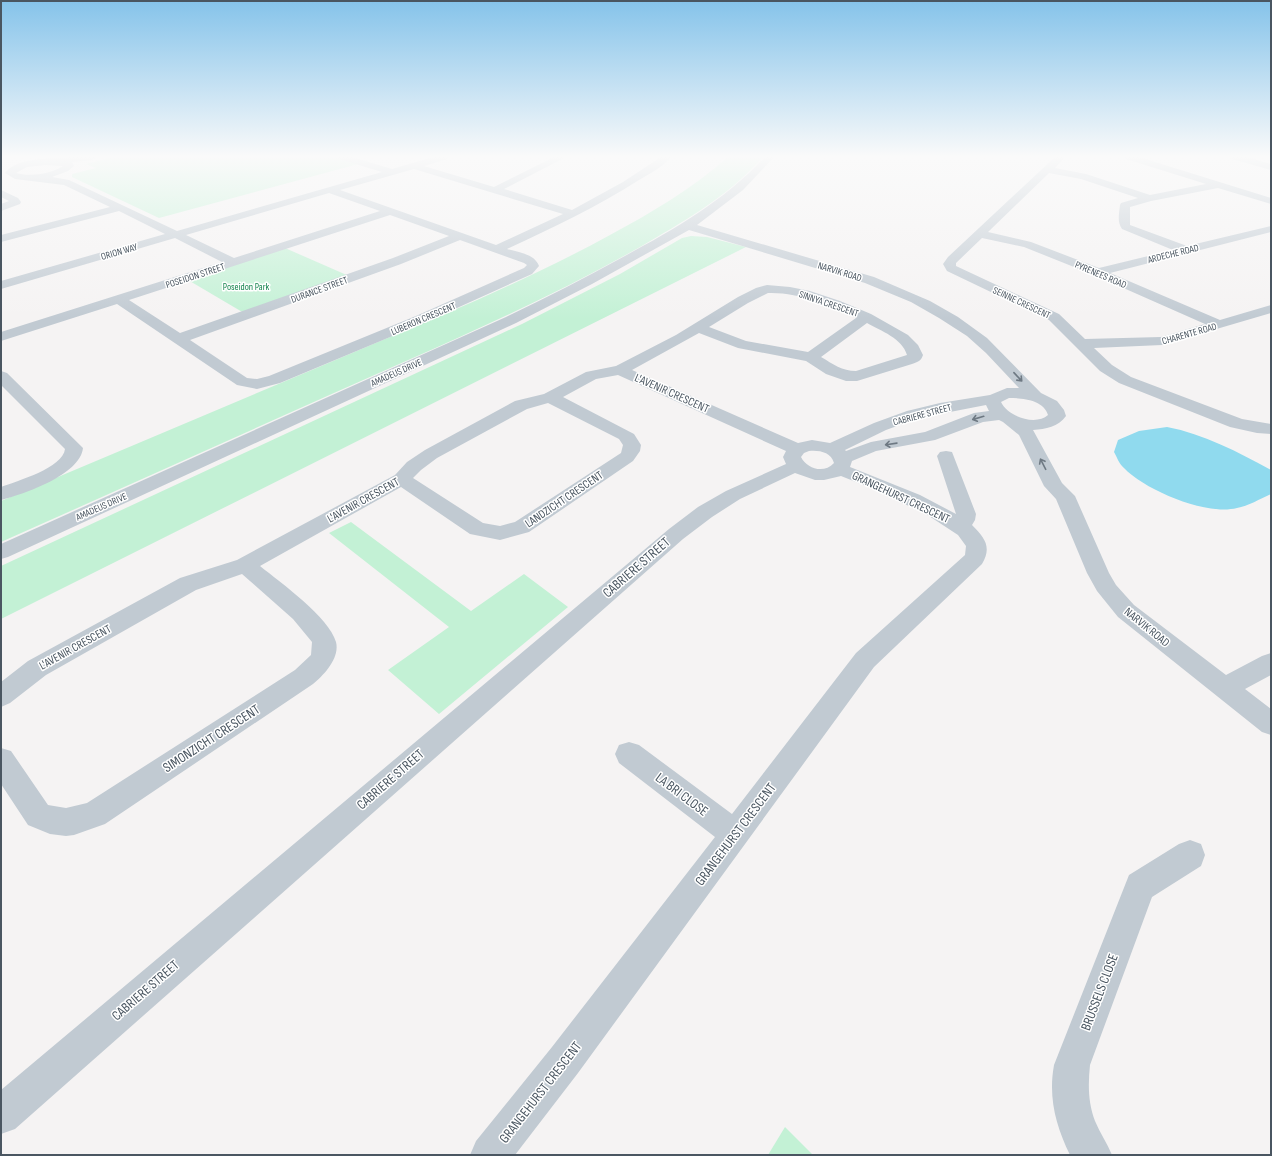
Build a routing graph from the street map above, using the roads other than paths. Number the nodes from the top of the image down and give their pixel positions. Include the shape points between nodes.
1 (109, 211) edge
2 (126, 211) edge
3 (258, 211) edge
4 (386, 211) edge
5 (565, 211) edge
6 (576, 211) edge
7 (711, 211) edge
8 (1004, 211) edge
9 (1125, 211) edge
10 (389, 212) junction
11 (572, 213) junction
12 (689, 226) junction
13 (1271, 229) edge
14 (980, 234) junction
15 (176, 235) junction
16 (459, 236) junction
17 (1, 239) edge
18 (496, 249) junction
19 (1185, 250) junction
20 (233, 262) junction
21 (1098, 272) junction
22 (1, 285) edge
23 (120, 300) junction
24 (1271, 309) edge
25 (866, 317) junction
26 (1218, 324) junction
27 (698, 328) junction
28 (1, 337) edge
29 (178, 339) junction
30 (980, 341) junction
31 (1082, 344) junction
32 (811, 357) junction
33 (620, 370) junction
34 (1, 376) edge
35 (999, 396) junction
36 (550, 397) junction
37 (1036, 397) junction
38 (932, 411) junction
39 (1005, 417) junction
40 (1051, 422) junction
41 (955, 426) junction
42 (1271, 429) edge
43 (946, 456) dead end
44 (797, 457) junction
45 (838, 459) junction
46 (402, 479) junction
47 (1, 494) edge
48 (1065, 496) junction
49 (961, 526) junction
50 (1, 552) edge
51 (245, 565) junction
52 (1271, 663) edge
53 (1225, 688) junction
54 (1, 696) edge
55 (1271, 724) edge
56 (629, 754) dead end
57 (1, 760) edge
58 (734, 834) junction
59 (1190, 855) dead end
60 (1, 1115) edge
61 (490, 1155) edge
62 (1092, 1155) edge

1 - 17 street
2 - 15 street
3 - 15 street, ORION WAY
4 - 10 street, LUBERON CRESCENT
5 - 11 street
6 - 11 street
7 - 12 street, AMADEUS DRIVE
8 - 14 street, SEINNE CRESCENT
9 - 19 street via 1125,226
10 - 16 street, LUBERON CRESCENT
10 - 20 street, POSEIDON STREET
11 - 18 street
12 - 30 street, NARVIK ROAD via 756,244 887,287 942,314
12 - 50 street, AMADEUS DRIVE via 511,320
13 - 19 street, ARDECHE ROAD
14 - 21 street, PYRENEES ROAD via 1027,244
14 - 31 street, SEINNE CRESCENT via 950,262 951,268 1048,314
15 - 20 street
15 - 22 street, ORION WAY
16 - 18 street, LUBERON CRESCENT
16 - 29 street, DURANCE STREET via 397,261
18 - 29 street, LUBERON CRESCENT via 530,262 532,268 421,319 269,382 243,382
19 - 21 street, ARDECHE ROAD
20 - 23 street, POSEIDON STREET
21 - 26 street, PYRENEES ROAD
23 - 28 street, POSEIDON STREET
23 - 29 street, LUBERON CRESCENT
24 - 26 street, CHARENTE ROAD
25 - 27 street, SINNYA CRESCENT via 848,308 775,288 756,293
25 - 32 street
25 - 32 street, SINNYA CRESCENT via 903,338 914,350 914,358 854,376 838,374
26 - 31 street, CHARENTE ROAD via 1156,342
27 - 32 street, SINNYA CRESCENT via 743,345
27 - 33 street, SINNYA CRESCENT
30 - 35 street, NARVIK ROAD via 981,348 1002,375 1006,385
30 -> 37 street, NARVIK ROAD via 990,348
31 - 42 street, SEINNE CRESCENT via 1106,368 1132,384 1236,423
33 - 36 street, L'AVENIR CRESCENT via 592,374
33 - 44 street, L'AVENIR CRESCENT
34 - 47 street via 75,451 74,457 63,467
35 - 37 street, CABRIERE STREET via 1017,393
35 - 38 street, CABRIERE STREET
35 - 39 street via 994,406
36 - 46 street, L'AVENIR CRESCENT via 521,405 431,454
36 - 46 street, LANDZICHT CRESCENT via 625,435 633,444 632,451 627,457 522,527 500,533 477,529
37 - 40 street via 1049,403 1056,411 1056,416
38 - 41 street
38 - 45 street, CABRIERE STREET via 888,424
39 - 40 street via 1029,424
39 -> 41 street, CABRIERE STREET via 980,417
48 -> 39 street, NARVIK ROAD via 1054,486 1026,432
40 - 48 street, NARVIK ROAD via 1046,429 1066,486
41 -> 45 street, CABRIERE STREET via 930,436 866,448
43 - 49 street, GRANGEHURST CRESCENT via 966,514
44 - 45 street via 812,445 820,445
44 - 45 street via 805,472 820,475 835,472
44 - 60 street, CABRIERE STREET via 704,512 676,534
45 - 49 street, GRANGEHURST CRESCENT
46 - 51 street, L'AVENIR CRESCENT
48 - 53 street, NARVIK ROAD via 1098,573 1112,597 1126,611
49 - 58 street, GRANGEHURST CRESCENT via 975,542 974,559 865,660
51 - 54 street, L'AVENIR CRESCENT via 188,584 37,668
51 - 57 street, SIMONZICHT CRESCENT via 307,619 321,635 324,641 322,658 304,677 95,814 74,821 56,822 38,815
52 - 53 street
53 - 55 street, NARVIK ROAD
56 - 58 street, LA BRI CLOSE
58 - 61 street, GRANGEHURST CRESCENT via 566,1060
59 - 62 street, BRUSSELS CLOSE via 1140,886 1072,1064 1069,1080 1071,1104 1083,1141

